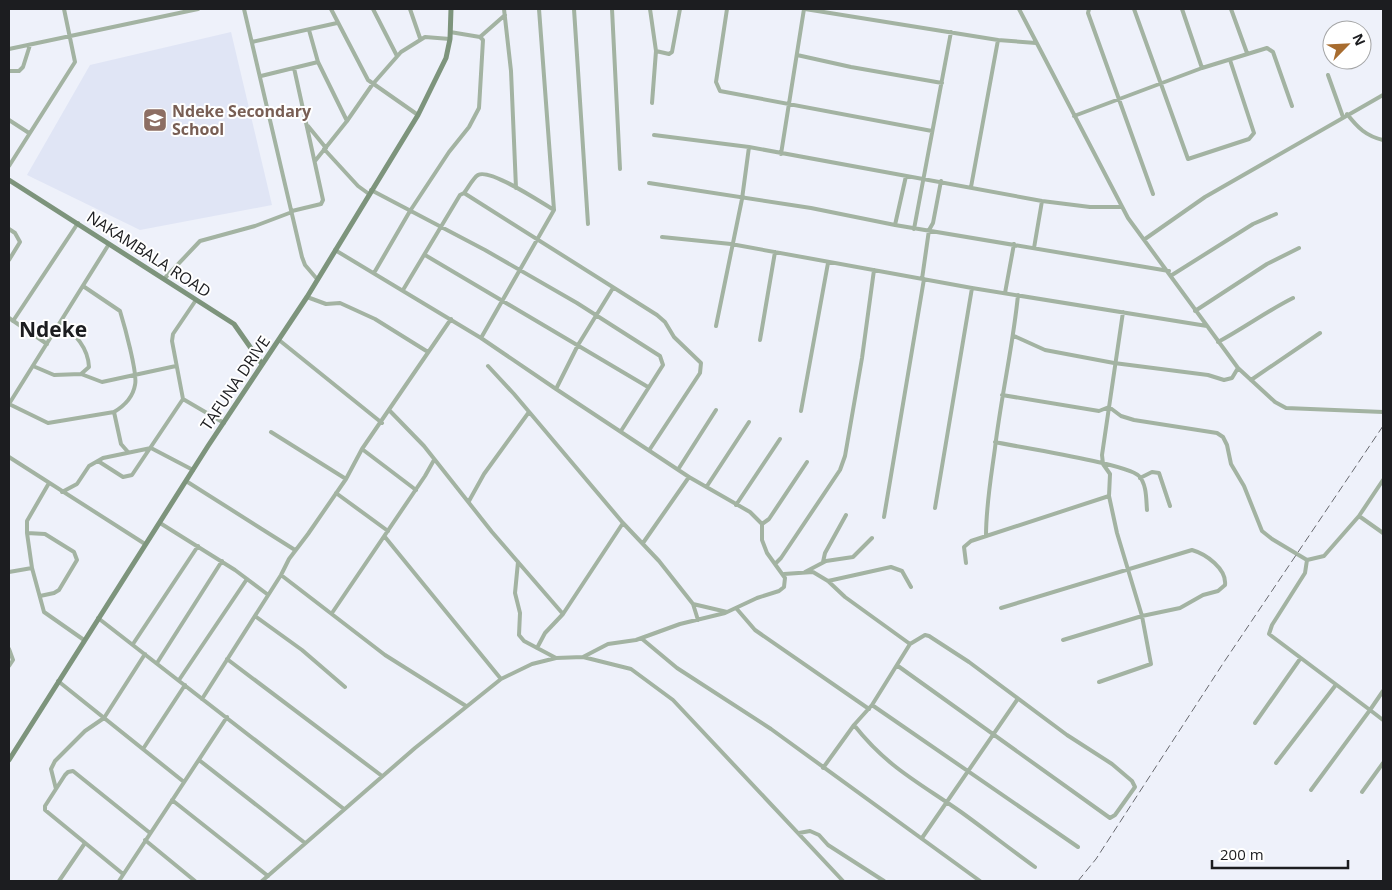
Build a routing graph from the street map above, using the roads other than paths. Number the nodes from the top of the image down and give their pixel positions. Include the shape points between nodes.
1 (64, 9) edge
2 (198, 9) edge
3 (244, 9) edge
4 (331, 9) edge
5 (373, 9) edge
6 (410, 9) edge
7 (451, 9) edge
8 (504, 9) edge
9 (539, 9) edge
10 (574, 9) edge
11 (612, 9) edge
12 (650, 9) edge
13 (680, 9) edge
14 (727, 9) edge
15 (805, 9) edge
16 (1019, 9) edge
17 (1089, 9) edge
18 (1134, 9) edge
19 (1182, 9) edge
20 (1231, 9) edge
21 (505, 15) junction
22 (337, 23) junction
23 (309, 30) junction
24 (450, 32) junction
25 (951, 32) junction
26 (69, 37) junction
27 (480, 37) junction
28 (420, 38) junction
29 (450, 39) junction
30 (998, 40) junction
31 (252, 42) junction
32 (1036, 43) junction
33 (30, 45) junction
34 (9, 50) edge
35 (656, 51) junction
36 (1247, 53) junction
37 (797, 55) junction
38 (397, 56) junction
39 (1230, 60) junction
40 (318, 62) junction
41 (294, 68) junction
42 (1202, 68) junction
43 (9, 71) edge
44 (1328, 75) dead end
45 (261, 76) junction
46 (942, 82) junction
47 (1161, 84) junction
48 (372, 85) junction
49 (1383, 95) edge
50 (1118, 100) junction
51 (652, 104) dead end
52 (788, 105) junction
53 (1292, 106) dead end
54 (418, 115) junction
55 (1345, 115) junction
56 (1074, 116) junction
57 (9, 120) edge
58 (347, 121) junction
59 (306, 124) junction
60 (932, 130) junction
61 (29, 133) junction
62 (654, 135) dead end
63 (1383, 140) edge
64 (749, 147) junction
65 (325, 149) junction
66 (781, 154) junction
67 (315, 161) junction
68 (9, 166) edge
69 (620, 169) dead end
70 (906, 176) junction
71 (923, 178) junction
72 (9, 180) edge
73 (940, 181) junction
74 (649, 183) dead end
75 (971, 187) junction
76 (516, 188) junction
77 (370, 192) junction
78 (464, 193) junction
79 (1153, 194) dead end
80 (742, 199) junction
81 (1042, 201) junction
82 (1122, 207) junction
83 (554, 210) junction
84 (292, 211) junction
85 (410, 211) junction
86 (1276, 214) dead end
87 (78, 223) junction
88 (588, 224) dead end
89 (895, 225) junction
90 (440, 226) junction
91 (9, 229) edge
92 (914, 229) junction
93 (929, 230) junction
94 (662, 237) dead end
95 (537, 239) junction
96 (1144, 239) junction
97 (109, 244) junction
98 (731, 244) junction
99 (1014, 244) junction
100 (1034, 248) junction
101 (1299, 248) dead end
102 (336, 250) junction
103 (776, 252) junction
104 (425, 255) junction
105 (9, 260) edge
106 (828, 263) junction
107 (874, 270) junction
108 (519, 271) junction
109 (374, 273) junction
110 (1171, 273) junction
111 (164, 278) junction
112 (317, 279) junction
113 (923, 279) junction
114 (83, 286) junction
115 (613, 288) junction
116 (972, 288) junction
117 (403, 290) junction
118 (1005, 293) junction
119 (1018, 295) junction
120 (307, 297) junction
121 (1293, 298) dead end
122 (196, 300) junction
123 (503, 300) junction
124 (1195, 311) junction
125 (1123, 312) junction
126 (597, 314) junction
127 (9, 318) edge
128 (451, 319) junction
129 (13, 321) junction
130 (61, 322) junction
131 (716, 326) dead end
132 (1207, 326) junction
133 (1320, 333) dead end
134 (1014, 336) junction
135 (481, 338) junction
136 (278, 340) junction
137 (760, 340) dead end
138 (1218, 342) junction
139 (46, 344) junction
140 (578, 345) junction
141 (428, 352) junction
142 (1114, 363) junction
143 (262, 364) junction
144 (33, 366) junction
145 (176, 366) junction
146 (488, 366) dead end
147 (1238, 368) junction
148 (81, 374) junction
149 (135, 375) junction
150 (1251, 380) junction
151 (648, 387) junction
152 (556, 390) junction
153 (1002, 395) junction
154 (184, 399) junction
155 (9, 404) edge
156 (1109, 407) junction
157 (716, 410) dead end
158 (390, 411) junction
159 (801, 411) dead end
160 (1099, 411) junction
161 (114, 412) junction
162 (529, 412) junction
163 (1383, 412) edge
164 (1107, 420) junction
165 (750, 422) dead end
166 (224, 423) junction
167 (382, 423) junction
168 (621, 431) junction
169 (271, 432) dead end
170 (780, 439) dead end
171 (995, 442) junction
172 (121, 444) junction
173 (152, 448) junction
174 (362, 449) junction
175 (650, 449) junction
176 (128, 452) junction
177 (117, 454) junction
178 (9, 457) edge
179 (434, 460) junction
180 (98, 461) junction
181 (807, 462) dead end
182 (1103, 464) junction
183 (679, 468) junction
184 (193, 470) junction
185 (689, 477) junction
186 (1140, 478) junction
187 (346, 479) junction
188 (1383, 480) edge
189 (186, 481) junction
190 (49, 482) junction
191 (706, 486) junction
192 (416, 490) junction
193 (62, 492) junction
194 (336, 493) junction
195 (1109, 496) junction
196 (468, 500) junction
197 (736, 505) junction
198 (1170, 506) dead end
199 (935, 508) dead end
200 (1147, 510) dead end
201 (846, 515) dead end
202 (1359, 516) junction
203 (884, 517) dead end
204 (160, 523) junction
205 (623, 523) junction
206 (762, 524) junction
207 (388, 531) junction
208 (27, 533) junction
209 (1383, 533) edge
210 (986, 536) junction
211 (385, 537) junction
212 (872, 538) dead end
213 (643, 543) junction
214 (145, 544) junction
215 (198, 546) junction
216 (295, 550) junction
217 (1307, 560) junction
218 (222, 561) junction
219 (518, 562) junction
220 (823, 562) junction
221 (966, 562) dead end
222 (775, 564) junction
223 (32, 568) junction
224 (1127, 570) junction
225 (9, 572) edge
226 (805, 572) junction
227 (784, 574) junction
228 (281, 575) junction
229 (247, 579) junction
230 (828, 581) junction
231 (911, 587) dead end
232 (267, 594) junction
233 (40, 596) junction
234 (693, 604) junction
235 (736, 608) junction
236 (1001, 608) dead end
237 (728, 612) junction
238 (332, 613) junction
239 (562, 614) junction
240 (255, 616) junction
241 (1142, 616) junction
242 (98, 618) junction
243 (698, 620) junction
244 (641, 638) junction
245 (84, 640) junction
246 (1063, 640) dead end
247 (133, 644) junction
248 (910, 644) junction
249 (537, 648) junction
250 (9, 649) edge
251 (145, 654) junction
252 (584, 657) junction
253 (556, 658) junction
254 (227, 659) junction
255 (1300, 659) junction
256 (157, 663) junction
257 (9, 666) edge
258 (898, 666) junction
259 (501, 679) junction
260 (179, 680) junction
261 (58, 681) junction
262 (1099, 682) dead end
263 (185, 685) junction
264 (1335, 686) junction
265 (344, 687) dead end
266 (1383, 691) edge
267 (202, 699) junction
268 (1017, 700) junction
269 (872, 705) junction
270 (466, 706) junction
271 (869, 709) junction
272 (1370, 710) junction
273 (227, 717) junction
274 (104, 718) junction
275 (1383, 720) edge
276 (1255, 723) dead end
277 (854, 725) junction
278 (993, 736) junction
279 (143, 750) junction
280 (9, 760) edge
281 (199, 760) junction
282 (1276, 763) dead end
283 (1383, 763) edge
284 (823, 768) junction
285 (968, 771) junction
286 (382, 776) junction
287 (184, 782) junction
288 (56, 789) junction
289 (1311, 790) dead end
290 (1362, 792) dead end
291 (172, 800) junction
292 (946, 802) junction
293 (344, 809) junction
294 (150, 832) junction
295 (799, 833) junction
296 (922, 838) junction
297 (145, 840) junction
298 (85, 843) junction
299 (305, 843) junction
300 (1078, 847) dead end
301 (1035, 867) dead end
302 (123, 874) junction
303 (268, 876) junction
304 (59, 881) edge
305 (118, 881) edge
306 (195, 881) edge
307 (262, 881) edge
308 (843, 881) edge
309 (884, 881) edge
310 (980, 881) edge

1 - 26 street
2 - 26 street
3 - 31 street
4 - 22 street
5 - 38 street
6 - 28 street
7 - 24 main road, TAFUNA DRIVE
8 - 21 street
9 - 83 street
10 - 88 street
11 - 69 street
12 - 35 street
13 - 35 street via 672,52
14 - 52 street via 717,89
15 - 25 street
15 - 37 street
16 - 32 street
17 - 50 street
18 - 47 street
19 - 42 street
20 - 36 street
21 - 27 street
21 - 76 street
22 - 23 street
22 - 48 street
23 - 31 street
23 - 40 street
24 - 27 street
24 - 29 main road, TAFUNA DRIVE
25 - 30 street
25 - 46 street
26 - 33 street
26 - 61 street via 75,62
27 - 85 street via 483,51 479,108
28 - 29 street
28 - 38 street
29 - 54 main road, TAFUNA DRIVE via 442,67
30 - 32 street
30 - 75 street
31 - 45 street
32 - 56 street
33 - 34 street
33 - 43 street via 24,67 18,72
35 - 51 street
36 - 39 street
36 - 53 street via 1270,49
37 - 46 street
37 - 52 street
38 - 48 street
39 - 42 street
39 - 47 street via 1254,129 1249,139 1188,159
40 - 41 street
40 - 58 street
41 - 45 street
41 - 59 street
42 - 47 street
44 - 55 street
45 - 84 street
46 - 60 street
47 - 50 street
48 - 54 street
48 - 58 street
49 - 55 street
50 - 56 street
50 - 79 street
52 - 60 street
52 - 66 street
54 - 77 main road, TAFUNA DRIVE
55 - 63 street via 1361,131
55 - 96 street via 1204,197
56 - 82 street
57 - 61 street
58 - 65 street
59 - 65 street
59 - 67 street
60 - 71 street
61 - 68 street
62 - 64 street
64 - 66 street
64 - 80 street
65 - 67 street
65 - 77 street via 358,186
66 - 70 street
67 - 84 street via 323,202
70 - 71 street
70 - 89 street
71 - 73 street
71 - 92 street
72 - 87 main road, NAKAMBALA ROAD
73 - 75 street
73 - 93 street
74 - 80 street
75 - 81 street
76 - 78 street via 485,173 478,175
76 - 83 street
77 - 85 street
77 - 102 main road, TAFUNA DRIVE
78 - 90 street
78 - 95 street
80 - 89 street via 811,208
80 - 98 street
81 - 82 street
81 - 100 street
82 - 96 street
83 - 95 street
84 - 111 street via 255,226 200,241
84 - 112 street via 305,265
85 - 90 street
85 - 109 street
86 - 110 street via 1253,224
87 - 97 main road, NAKAMBALA ROAD
87 - 129 street
89 - 92 street
90 - 104 street
90 - 108 street
91 - 105 street via 20,242
92 - 93 street
93 - 99 street
93 - 113 street
94 - 98 street
95 - 108 street
95 - 115 street
96 - 110 street
97 - 111 main road, NAKAMBALA ROAD
97 - 114 street
98 - 103 street
98 - 131 street
99 - 100 street
99 - 118 street
100 - 110 street
101 - 124 street via 1267,264
102 - 109 street
102 - 112 main road, TAFUNA DRIVE
103 - 106 street
103 - 137 street
104 - 117 street
104 - 123 street
106 - 107 street
106 - 159 street
107 - 113 street
107 - 222 street via 845,456 840,470
108 - 123 street
108 - 126 street
109 - 117 street
110 - 124 street
111 - 122 main road, NAKAMBALA ROAD
112 - 120 main road, TAFUNA DRIVE
113 - 116 street
113 - 203 street
114 - 130 street
114 - 149 street via 120,311
115 - 126 street
115 - 175 street via 661,319 702,365 700,373
116 - 118 street
116 - 199 street
117 - 128 street
118 - 119 street
119 - 125 street
119 - 134 street
120 - 136 main road, TAFUNA DRIVE
120 - 141 street via 326,304 340,303 375,319
121 - 138 street via 1259,315
122 - 143 main road, NAKAMBALA ROAD via 234,324
122 - 145 street via 173,334
123 - 135 street
123 - 140 street
124 - 132 street
125 - 132 street
125 - 142 street
126 - 140 street
126 - 151 street via 660,356 663,365
127 - 129 street
128 - 135 street
128 - 141 street
129 - 139 street
130 - 139 street
130 - 148 street via 77,337 85,351 89,367
132 - 138 street
133 - 150 street
134 - 142 street via 1045,350
134 - 153 street
135 - 152 street
136 - 143 main road, TAFUNA DRIVE
136 - 167 street
138 - 147 street
139 - 144 street
140 - 151 street
140 - 152 street
141 - 158 street
142 - 147 street via 1227,380
142 - 156 street
143 - 166 main road, TAFUNA DRIVE
144 - 148 street via 54,375
144 - 155 street
145 - 149 street
145 - 154 street
146 - 162 street
147 - 150 street
148 - 149 street via 102,382
149 - 161 street via 136,383 129,399
150 - 163 street via 1286,408
151 - 168 street
152 - 168 street
153 - 160 street
153 - 171 street
154 - 166 street
154 - 173 street
155 - 161 street via 48,423
156 - 160 street
156 - 164 street
156 - 217 street via 1134,420 1212,431 1223,438 1231,464 1244,486 1262,531
157 - 183 street
158 - 167 street
158 - 179 street
160 - 164 street
161 - 172 street
162 - 196 street
162 - 205 street
164 - 182 street via 1101,450
165 - 191 street
166 - 184 main road, TAFUNA DRIVE
167 - 174 street
168 - 175 street
169 - 187 street
170 - 197 street
171 - 182 street
171 - 210 street via 987,495
172 - 176 street
172 - 177 street
173 - 176 street
173 - 180 street via 132,474 123,477
173 - 184 street
174 - 187 street
174 - 192 street
175 - 183 street
176 - 177 street
177 - 180 street
178 - 190 street
179 - 192 street
179 - 196 street
180 - 193 street via 89,466 77,484
181 - 206 street via 769,519
182 - 186 street via 1133,472
182 - 195 street via 1110,474
183 - 185 street
184 - 189 main road, TAFUNA DRIVE
185 - 191 street
185 - 213 street
186 - 198 street via 1152,472 1159,474
186 - 200 street via 1146,491
187 - 194 street
188 - 202 street
189 - 204 main road, TAFUNA DRIVE
189 - 216 street
190 - 193 street
190 - 208 street via 27,521
191 - 197 street
192 - 207 street
193 - 214 street
194 - 207 street
194 - 216 street
195 - 210 street
195 - 224 street
196 - 219 street
197 - 206 street via 750,512
201 - 220 street
202 - 209 street
202 - 217 street via 1324,556
204 - 214 main road, TAFUNA DRIVE
204 - 215 street
205 - 213 street
205 - 239 street
206 - 222 street via 762,540
207 - 211 street
208 - 223 street
208 - 233 street via 45,534 77,556 58,590
210 - 221 street via 964,547
211 - 238 street
211 - 259 street
212 - 220 street via 853,557
213 - 234 street
214 - 242 main road, TAFUNA DRIVE
215 - 218 street
215 - 247 street
216 - 228 street
217 - 255 street via 1305,574 1269,634
218 - 229 street
218 - 256 street
219 - 239 street
219 - 249 street via 515,593 520,613 519,635
220 - 226 street
222 - 227 street
223 - 225 street
223 - 233 street
224 - 236 street
224 - 241 street
224 - 241 street via 1192,550 1204,555 1225,576 1226,585 1218,591 1180,608
226 - 227 street
226 - 230 street via 813,572
227 - 235 street via 785,583 779,591
228 - 232 street
228 - 238 street
229 - 232 street
229 - 260 street
230 - 231 street via 891,566 902,570
230 - 248 street
232 - 240 street
233 - 245 street via 48,616
234 - 237 street
234 - 243 street
235 - 237 street
235 - 271 street via 755,630
237 - 243 street
238 - 270 street via 385,655
239 - 249 street
240 - 254 street
240 - 265 street via 302,650
241 - 246 street
241 - 262 street via 1151,664
242 - 245 main road, TAFUNA DRIVE
242 - 247 street
243 - 244 street
244 - 252 street via 608,644
244 - 284 street via 677,668 771,729
245 - 261 main road, TAFUNA DRIVE
247 - 251 street
248 - 258 street
248 - 268 street via 929,636
249 - 253 street
250 - 257 street via 13,660
251 - 256 street
251 - 274 street
252 - 253 street
252 - 295 street via 631,670 673,700
253 - 259 street via 532,664
254 - 267 street
254 - 286 street
255 - 264 street
255 - 276 street
256 - 260 street
258 - 269 street
258 - 278 street
259 - 270 street
260 - 263 street
261 - 274 street
261 - 280 main road, TAFUNA DRIVE
263 - 267 street
263 - 279 street
264 - 272 street
264 - 282 street
266 - 272 street
267 - 273 street
268 - 278 street
268 - 278 street via 1112,764 1135,787 1110,818
269 - 271 street
269 - 285 street
270 - 286 street
271 - 277 street
272 - 275 street
272 - 289 street
273 - 281 street
273 - 293 street
274 - 279 street
274 - 288 street via 85,731 55,761 51,769
277 - 284 street
277 - 292 street via 894,768
278 - 285 street
279 - 287 street
281 - 287 street
281 - 299 street
283 - 290 street
284 - 296 street
285 - 292 street
285 - 300 street
286 - 293 street
287 - 291 street
288 - 294 street via 68,772 73,772
288 - 298 street via 45,810
291 - 294 street
291 - 303 street
292 - 296 street
292 - 301 street
293 - 299 street
294 - 297 street
295 - 308 street
295 - 309 street via 810,831 819,835 828,845
296 - 310 street
297 - 302 street
297 - 306 street
298 - 302 street
298 - 304 street
299 - 303 street
302 - 305 street
303 - 307 street

